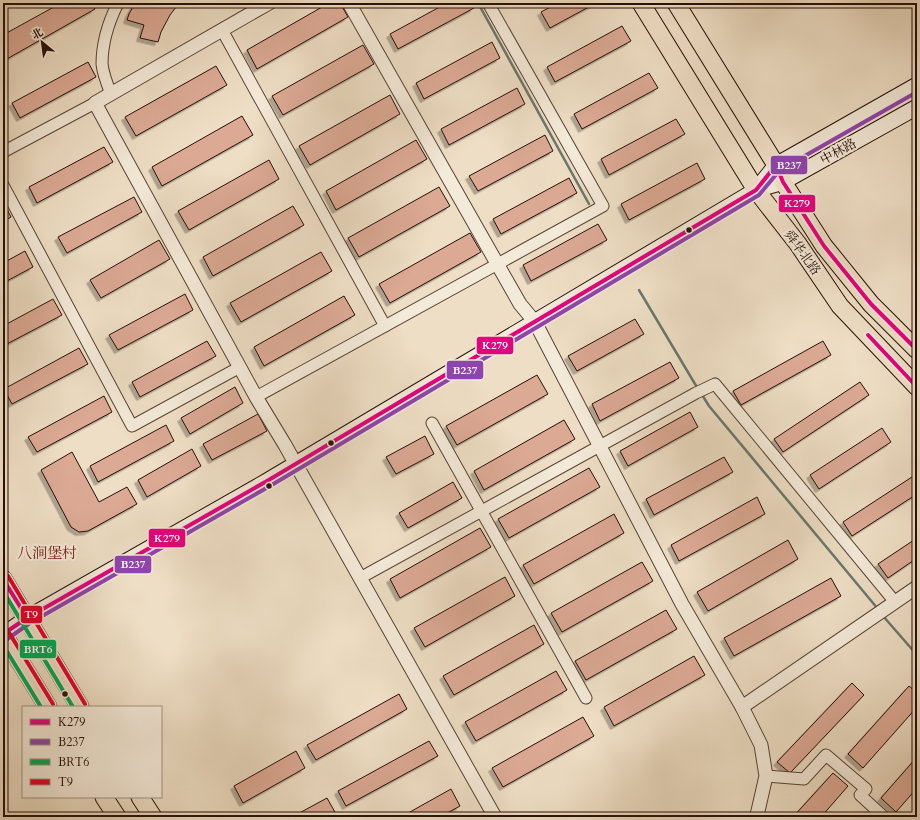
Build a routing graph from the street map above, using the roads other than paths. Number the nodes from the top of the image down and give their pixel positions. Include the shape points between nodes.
1 (118, 3) edge
2 (269, 3) edge
3 (350, 3) edge
4 (488, 3) edge
5 (641, 3) edge
6 (676, 3) edge
7 (222, 30) junction
8 (917, 85) edge
9 (111, 94) junction
10 (95, 103) junction
11 (917, 107) edge
12 (3, 152) edge
13 (776, 165) junction
14 (783, 182) junction
15 (3, 185) edge
16 (756, 190) junction
17 (498, 264) junction
18 (535, 322) junction
19 (385, 326) junction
20 (917, 350) edge
21 (240, 367) junction
22 (917, 387) edge
23 (256, 397) junction
24 (432, 423) dead end
25 (600, 446) junction
26 (295, 464) junction
27 (482, 511) junction
28 (360, 578) junction
29 (3, 579) edge
30 (917, 587) edge
31 (885, 609) junction
32 (27, 618) junction
33 (3, 634) edge
34 (586, 698) dead end
35 (47, 706) edge
36 (79, 706) edge
37 (742, 707) junction
38 (766, 776) junction
39 (105, 798) edge
40 (141, 798) edge
41 (117, 817) edge
42 (153, 817) edge
43 (495, 817) edge
44 (756, 817) edge
45 (884, 817) edge

1 - 9 street via 108,29 102,64
2 - 7 street
3 - 17 street
4 - 17 street via 603,206
5 - 16 main road, 舜华北路
6 - 13 main road, 舜华北路
7 - 9 street
7 - 19 street
8 - 13 main road, 中林路
9 - 10 street
10 - 12 street
10 - 21 street
11 - 14 main road, 中林路
13 - 14 main road, 舜华北路
13 - 16 main road, 中林路
14 - 16 main road, 中林路
14 - 20 main road, 舜华北路 via 824,246 871,304
15 - 21 street via 132,426
16 - 18 main road, 中林路
16 - 22 main road, 舜华北路 via 798,244 840,306
17 - 18 street via 520,304
17 - 19 street
18 - 25 street
18 - 26 main road, 中林路
19 - 23 street
21 - 23 street
23 - 26 street
24 - 27 street
25 - 27 street
25 - 31 street via 715,384
25 - 37 street via 682,604
26 - 28 street
26 - 32 main road, 中林路
27 - 28 street
27 - 34 street
28 - 43 street
29 - 32 main road
30 - 31 street
31 - 37 street
32 - 33 main road, 中林路
32 - 36 main road
33 - 35 main road
37 - 38 street via 761,745
38 - 44 street
38 - 45 street via 804,779 826,754 866,789 860,795
39 - 41 main road
40 - 42 main road

